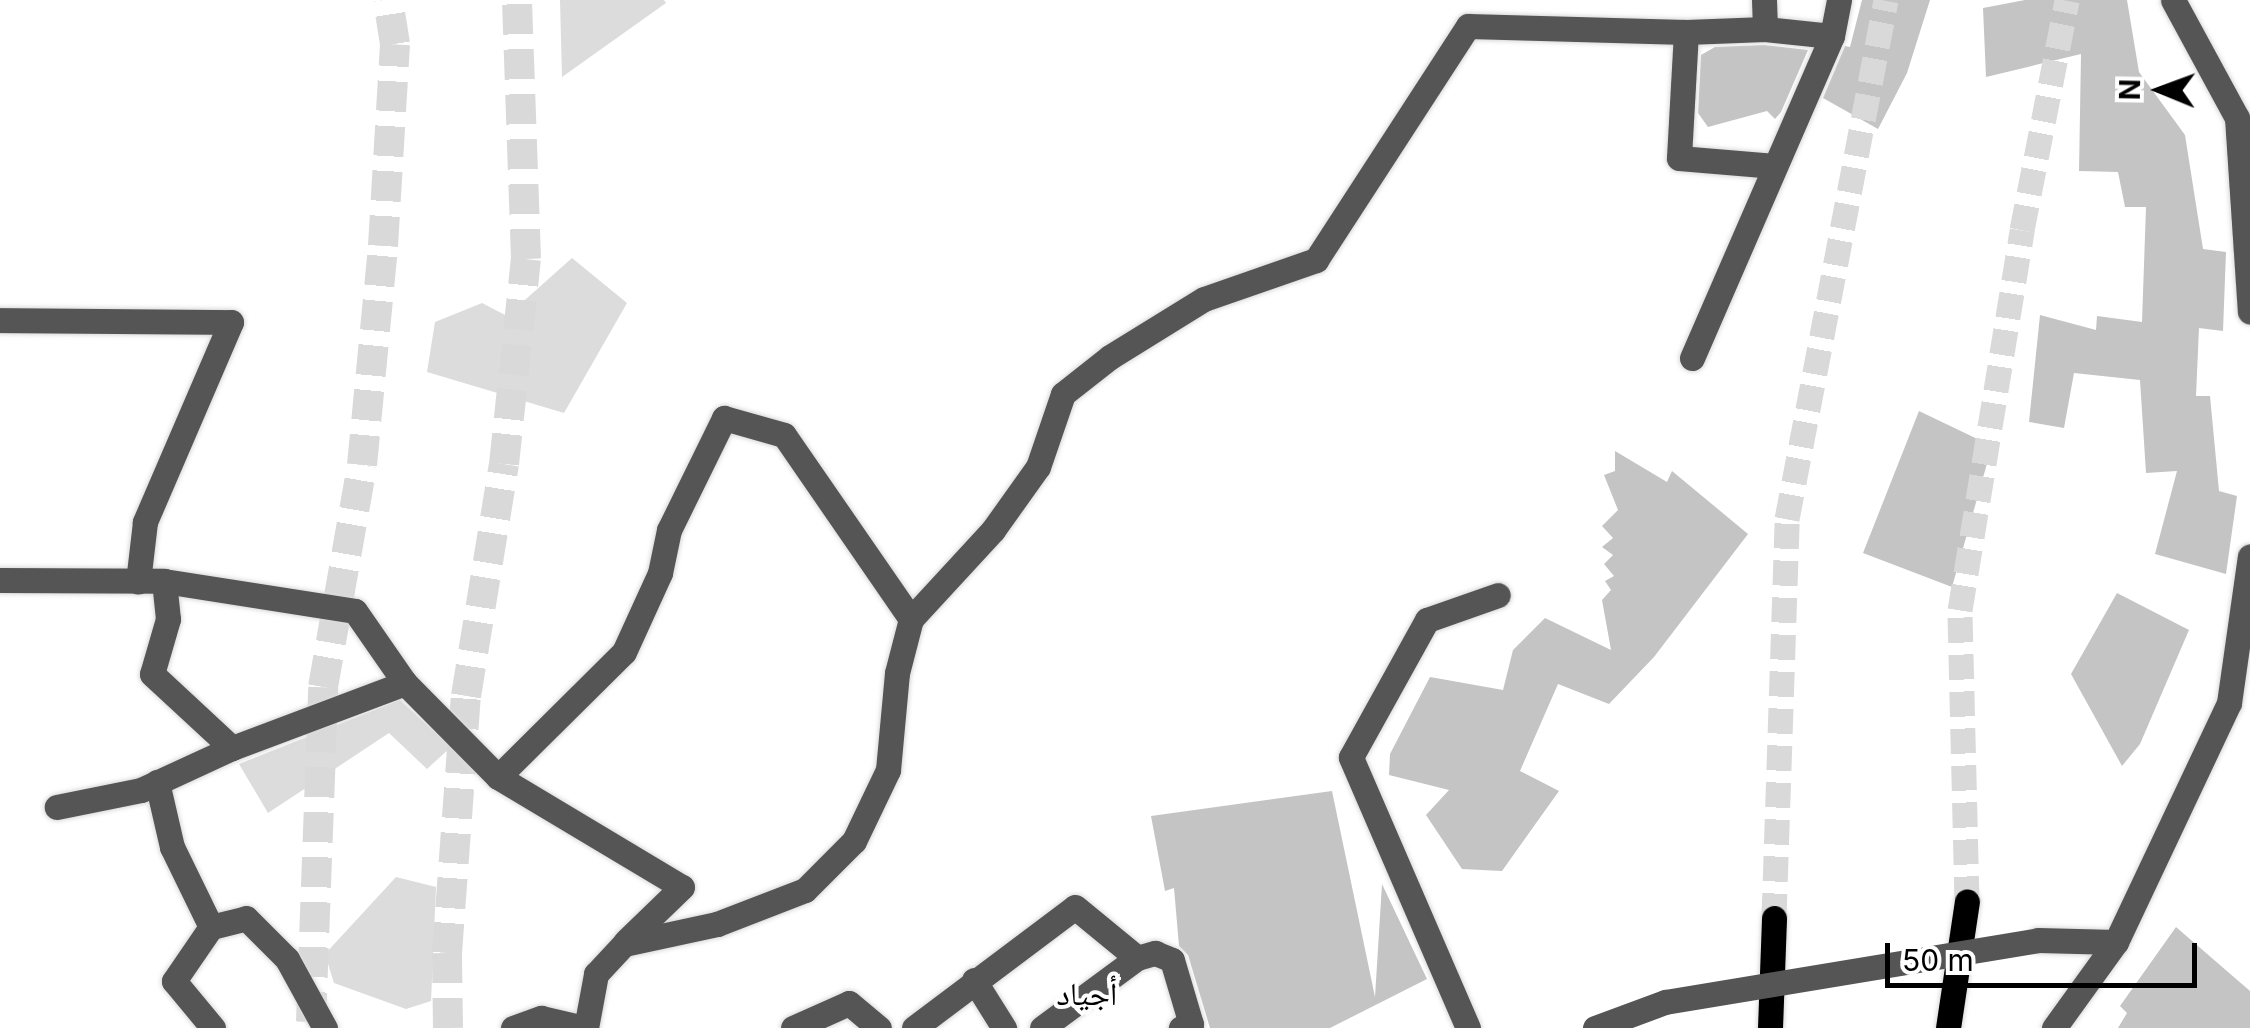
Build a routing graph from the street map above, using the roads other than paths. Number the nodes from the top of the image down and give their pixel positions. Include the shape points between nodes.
1 (1764, 0) edge
2 (1839, 0) edge
3 (2173, 0) edge
4 (1765, 29) junction
5 (1686, 32) junction
6 (1832, 36) junction
7 (1776, 166) junction
8 (2250, 312) edge
9 (0, 320) edge
10 (1692, 358) dead end
11 (2250, 556) edge
12 (0, 580) edge
13 (164, 581) junction
14 (138, 582) junction
15 (1498, 595) dead end
16 (911, 619) junction
17 (405, 683) junction
18 (2239, 699) edge
19 (232, 748) junction
20 (498, 777) junction
21 (157, 782) junction
22 (57, 806) dead end
23 (1967, 902) tunnel mouth
24 (1774, 918) tunnel mouth
25 (211, 926) junction
26 (2116, 942) junction
27 (624, 944) junction
28 (1137, 958) junction
29 (974, 980) junction
30 (213, 1028) edge
31 (325, 1028) edge
32 (513, 1028) edge
33 (585, 1028) edge
34 (794, 1028) edge
35 (879, 1028) edge
36 (914, 1028) edge
37 (1004, 1028) edge
38 (1042, 1028) edge
39 (1181, 1028) edge
40 (1468, 1028) edge
41 (1595, 1028) edge
42 (1770, 1028) edge
43 (1948, 1028) edge
44 (2054, 1028) edge

1 - 4 street
2 - 6 street
3 - 8 street via 2237,118
4 - 5 street
4 - 6 street
5 - 7 street via 1678,158
5 - 16 street via 1468,26 1316,260 1204,299 1110,356 1064,394 1038,467 993,530
6 - 7 street
7 - 10 street
9 - 14 street via 231,322 144,522
11 - 18 street
12 - 14 street
13 - 14 street
13 - 17 street via 355,610
13 - 19 street via 168,619 152,674
15 - 40 street via 1426,620 1352,757
16 - 20 street via 784,434 724,418 669,530 660,573 624,652
16 - 27 street via 897,673 888,770 854,841 805,890 718,924
17 - 19 street
17 - 20 street
18 - 26 street
19 - 21 street
20 - 27 street via 682,888
21 - 22 street
21 - 25 street via 172,847
23 - 43 main road
24 - 42 main road
25 - 30 street via 174,981
25 - 31 street via 246,918 286,959
26 - 41 street, bridge via 2038,940 1665,1002
26 - 44 street
27 - 33 street via 596,974
28 - 29 street via 1074,907
28 - 38 street
28 - 39 street via 1155,953 1172,960 1191,1024
29 - 36 street
29 - 37 street
32 - 33 street via 540,1018
34 - 35 street via 849,1003

